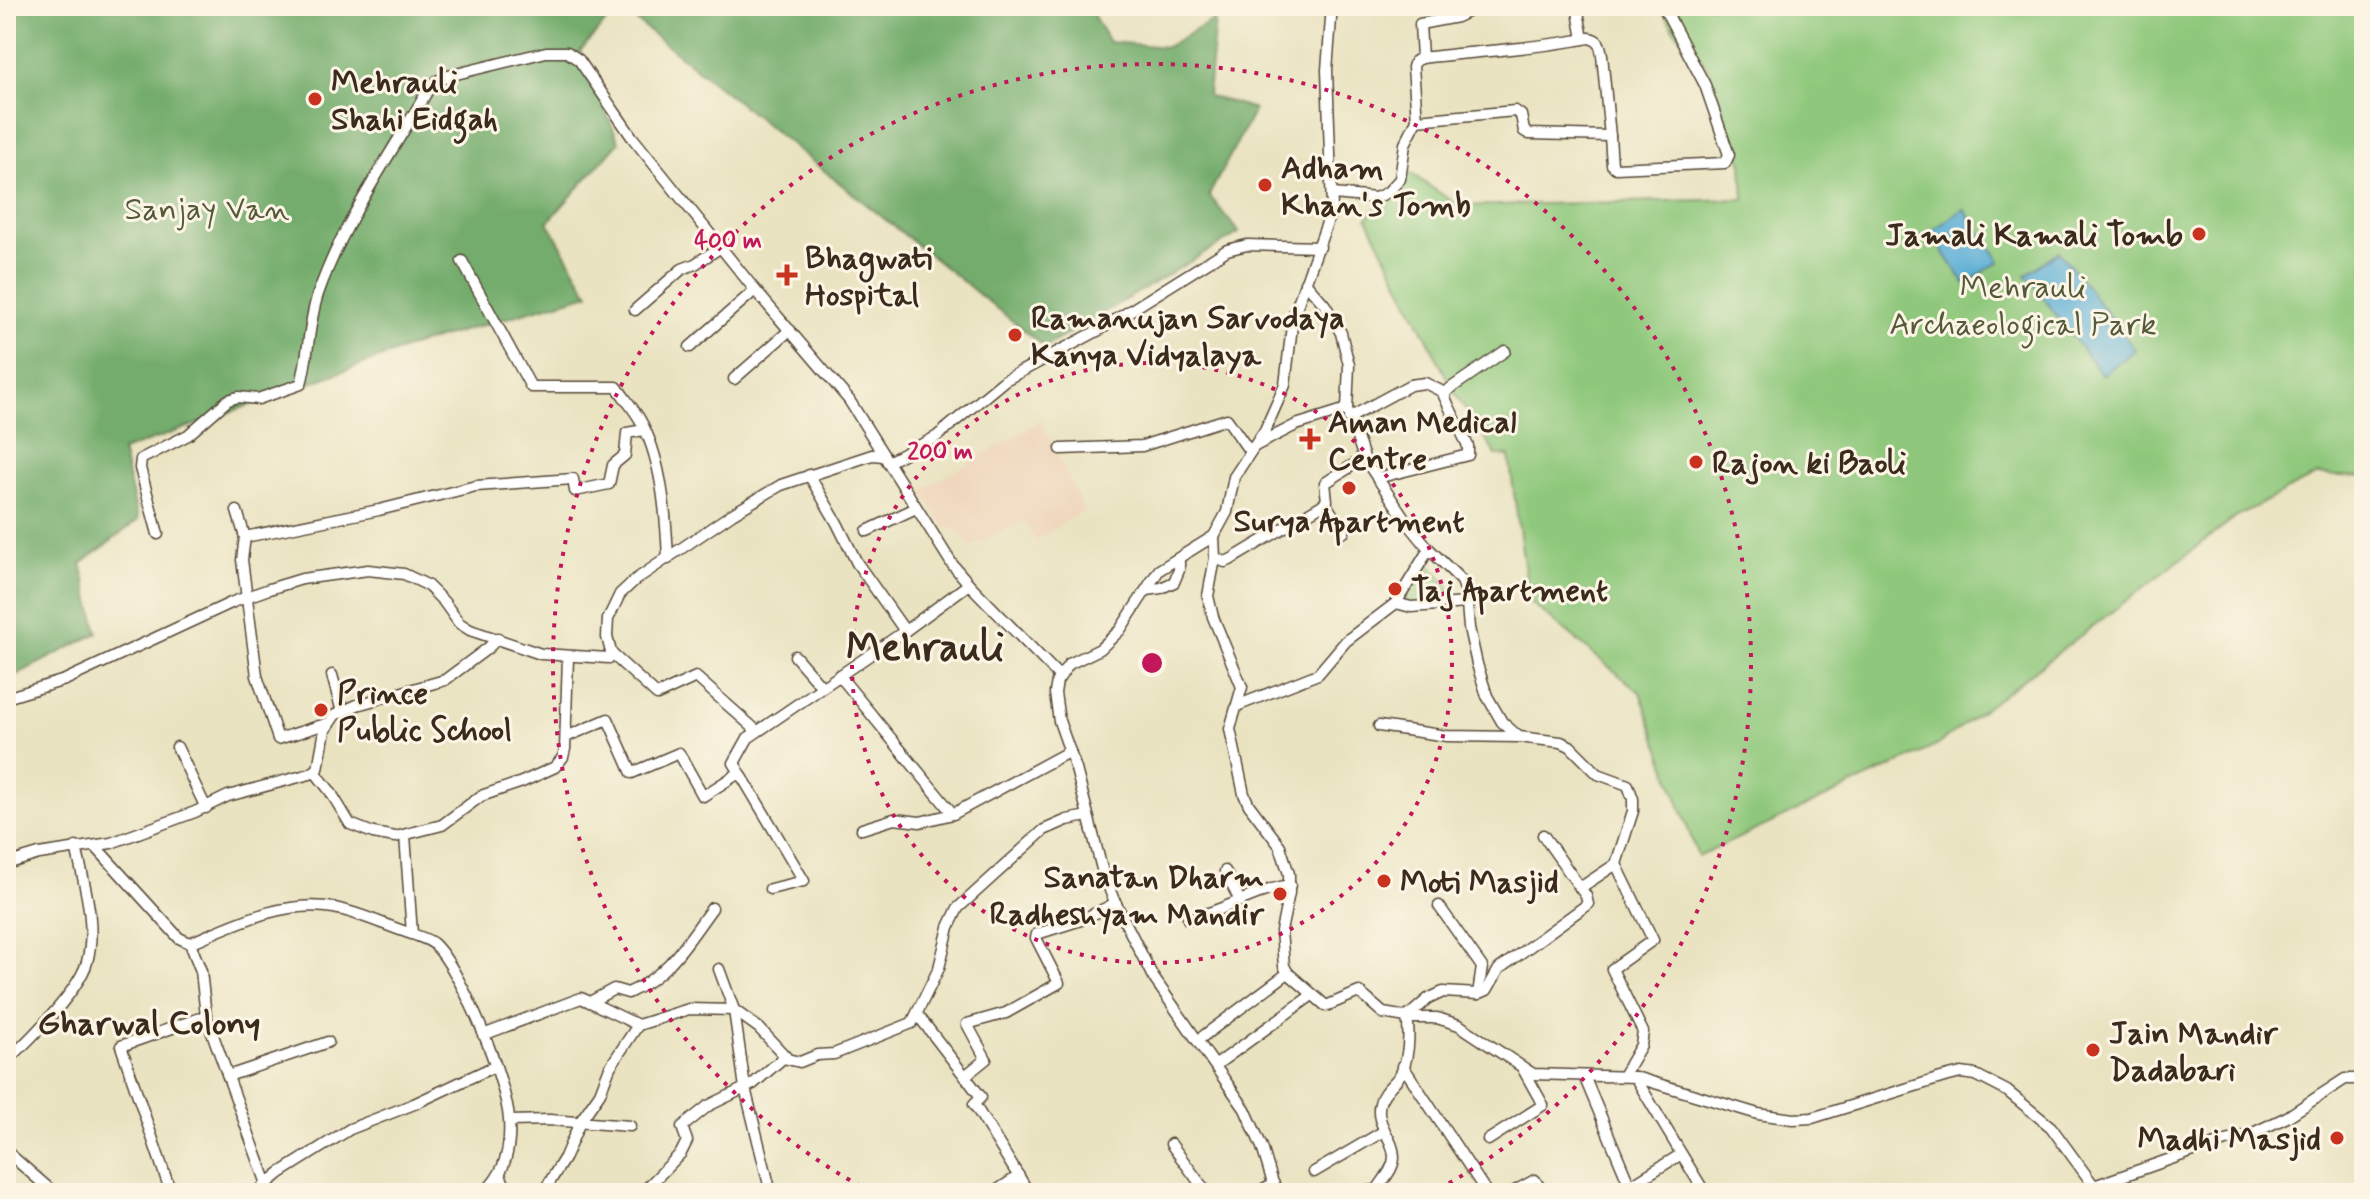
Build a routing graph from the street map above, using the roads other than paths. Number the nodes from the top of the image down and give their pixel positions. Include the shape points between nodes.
1 (1332, 6) edge
2 (1479, 6) edge
3 (1577, 6) edge
4 (1663, 6) edge
5 (1583, 39) junction
6 (1422, 58) junction
7 (1417, 120) junction
8 (1610, 136) junction
9 (1333, 194) junction
10 (721, 247) junction
11 (1320, 247) junction
12 (462, 261) dead end
13 (1305, 282) junction
14 (755, 290) junction
15 (635, 310) dead end
16 (790, 330) junction
17 (690, 347) dead end
18 (1505, 351) dead end
19 (734, 379) dead end
20 (1445, 393) junction
21 (1348, 413) junction
22 (644, 430) junction
23 (1061, 449) dead end
24 (1252, 450) junction
25 (1364, 458) junction
26 (886, 459) junction
27 (809, 475) junction
28 (1377, 478) junction
29 (1325, 503) junction
30 (916, 508) junction
31 (237, 511) dead end
32 (867, 531) dead end
33 (1344, 532) dead end
34 (158, 534) dead end
35 (1214, 536) junction
36 (245, 537) junction
37 (1429, 549) junction
38 (1215, 558) junction
39 (668, 559) junction
40 (1179, 559) junction
41 (969, 584) junction
42 (1147, 590) junction
43 (248, 596) junction
44 (1396, 603) junction
45 (1467, 603) junction
46 (905, 631) junction
47 (498, 638) junction
48 (612, 654) junction
49 (795, 656) dead end
50 (568, 657) junction
51 (332, 675) dead end
52 (839, 675) junction
53 (1060, 677) junction
54 (822, 687) junction
55 (6, 698) edge
56 (1239, 705) junction
57 (342, 712) junction
58 (329, 723) junction
59 (1379, 726) dead end
60 (757, 731) junction
61 (566, 737) junction
62 (1519, 737) junction
63 (177, 747) dead end
64 (1070, 751) junction
65 (315, 772) junction
66 (739, 773) junction
67 (206, 808) junction
68 (953, 814) junction
69 (1087, 816) junction
70 (862, 829) dead end
71 (405, 835) junction
72 (1543, 835) dead end
73 (95, 846) junction
74 (76, 847) junction
75 (6, 864) edge
76 (1616, 864) junction
77 (1225, 871) dead end
78 (1290, 885) junction
79 (1580, 888) junction
80 (770, 889) dead end
81 (1240, 901) junction
82 (1116, 903) junction
83 (1439, 906) dead end
84 (712, 908) dead end
85 (1188, 919) dead end
86 (412, 934) junction
87 (190, 943) junction
88 (719, 969) dead end
89 (1288, 973) junction
90 (1478, 994) junction
91 (1312, 995) junction
92 (590, 1002) junction
93 (734, 1010) junction
94 (917, 1014) junction
95 (206, 1016) junction
96 (1407, 1017) junction
97 (638, 1025) junction
98 (483, 1035) junction
99 (1198, 1040) junction
100 (328, 1042) dead end
101 (786, 1057) junction
102 (6, 1062) edge
103 (1216, 1065) junction
104 (495, 1066) junction
105 (1403, 1066) junction
106 (1522, 1068) junction
107 (228, 1076) junction
108 (965, 1076) junction
109 (1584, 1076) junction
110 (1623, 1076) junction
111 (1635, 1077) junction
112 (2364, 1079) edge
113 (745, 1088) junction
114 (510, 1121) junction
115 (580, 1122) junction
116 (630, 1126) dead end
117 (1384, 1131) junction
118 (1488, 1140) dead end
119 (1171, 1144) dead end
120 (6, 1151) edge
121 (1680, 1155) junction
122 (1314, 1172) dead end
123 (500, 1175) junction
124 (1019, 1176) junction
125 (267, 1184) junction
126 (1630, 1186) junction
127 (1275, 1188) edge
128 (1378, 1191) edge
129 (54, 1193) edge
130 (171, 1193) edge
131 (256, 1193) edge
132 (483, 1193) edge
133 (508, 1193) edge
134 (543, 1193) edge
135 (642, 1193) edge
136 (771, 1193) edge
137 (993, 1193) edge
138 (1029, 1193) edge
139 (1207, 1193) edge
140 (1258, 1193) edge
141 (1354, 1193) edge
142 (1487, 1193) edge
143 (1511, 1193) edge
144 (1543, 1193) edge
145 (1618, 1193) edge
146 (1705, 1193) edge

1 - 9 street via 1327,70
2 - 6 street via 1457,17 1420,24
3 - 5 street
4 - 8 street via 1705,85 1729,159 1616,168
5 - 6 street
5 - 8 street via 1596,39 1601,46
6 - 7 street via 1413,67
7 - 8 street via 1515,111 1529,134
7 - 9 street via 1403,152 1402,174 1388,192 1370,199
9 - 11 street
10 - 14 street
10 - 15 street via 682,269
10 - 34 street via 572,53 546,52 437,81 328,270 310,325 301,384 258,399 228,400 188,435 141,459
11 - 13 street
11 - 26 street via 1247,245 1227,250 1101,329 1005,380 920,447
12 - 22 street via 531,387 617,387
13 - 21 street via 1341,333 1349,365
13 - 24 street via 1290,332 1288,376
14 - 16 street
14 - 17 street
16 - 19 street
16 - 26 street via 849,400
18 - 20 street
20 - 21 street via 1425,383 1410,385
20 - 28 street via 1470,452
21 - 24 street via 1296,425
21 - 25 street
22 - 36 street via 627,433 625,455 613,465 609,484 575,491 573,479 493,483
22 - 39 street via 659,474
23 - 24 street via 1142,446 1227,419
24 - 35 street via 1234,477 1227,512
25 - 28 street
25 - 29 street via 1325,483
26 - 27 street via 872,455
26 - 30 street
27 - 39 street via 764,495
27 - 46 street via 857,563
28 - 37 street
29 - 33 street
29 - 38 street via 1230,560
30 - 32 street
30 - 41 street
31 - 36 street
35 - 38 street
35 - 40 street
36 - 43 street via 242,560
37 - 44 street
37 - 45 street via 1462,581
38 - 56 street via 1209,606 1240,680
39 - 48 street via 627,586 615,603 607,629
40 - 42 street via 1159,570
40 - 42 street via 1174,582
41 - 46 street
41 - 53 street
42 - 53 street via 1108,642 1069,664
43 - 47 street via 302,579 389,571 427,585 464,627
43 - 55 street via 65,680
43 - 58 street via 257,676 278,739
44 - 45 street
44 - 56 street via 1346,641 1318,674
45 - 62 street via 1487,696 1502,722
46 - 52 street
47 - 50 street via 529,651
47 - 57 street via 445,680
48 - 50 street
48 - 60 street via 657,695 696,677
49 - 54 street
50 - 61 street
51 - 57 street
52 - 54 street
52 - 68 street
53 - 64 street via 1056,706
54 - 60 street
56 - 78 street via 1230,725 1244,794 1280,846
57 - 58 street
58 - 65 street
59 - 62 street via 1447,736
60 - 66 street via 734,763
61 - 66 street via 608,719 632,773 679,753 703,796
61 - 71 street via 563,757 555,767 481,796 442,825
62 - 76 street via 1561,742 1598,774 1628,785 1633,811
63 - 67 street
64 - 68 street
64 - 69 street
65 - 67 street via 228,796
65 - 71 street via 350,824 383,835
66 - 80 street via 804,881
67 - 73 street
68 - 70 street via 920,822 894,819
69 - 82 street
69 - 94 street via 1044,830 958,908 942,962
71 - 86 street
72 - 79 street
73 - 74 street
73 - 87 street via 179,938
74 - 75 street
74 - 102 street via 88,905 87,962 69,993
76 - 79 street
76 - 110 street via 1653,940 1612,969 1643,1032
77 - 81 street
78 - 81 street
78 - 89 street via 1281,931
79 - 90 street via 1586,906 1499,969 1487,990
81 - 85 street
82 - 99 street via 1153,977
82 - 108 street via 1037,934 1059,983 1006,1013 967,1024 986,1059
83 - 90 street via 1482,967
84 - 92 street via 654,980 628,993 614,989
86 - 87 street via 318,907 267,913
86 - 98 street via 428,939 442,954
87 - 95 street via 201,971
88 - 93 street
89 - 91 street
89 - 99 street
90 - 96 street via 1443,992
91 - 96 street via 1326,1006 1359,992 1383,1013
91 - 103 street
92 - 97 street
92 - 98 street via 581,998
93 - 97 street via 689,1009
93 - 101 street
93 - 113 street
94 - 101 street via 906,1027 834,1054 800,1062
94 - 108 street
95 - 107 street
95 - 130 street via 121,1046
96 - 105 street
96 - 106 street via 1459,1025
97 - 115 street
98 - 104 street
99 - 103 street
100 - 107 street
101 - 113 street
103 - 127 street via 1255,1128
104 - 114 street
104 - 125 street via 350,1129
105 - 117 street via 1380,1100
105 - 142 street
106 - 109 street via 1544,1076
106 - 118 street via 1543,1105
107 - 125 street
108 - 124 street via 981,1097 974,1104
109 - 110 street
109 - 126 street
110 - 111 street
111 - 112 street via 1758,1114 1793,1119 1837,1112 1961,1073 1976,1075 1994,1082 2043,1119 2094,1186 2251,1134 2345,1079
111 - 121 street
113 - 135 street via 708,1106 682,1127 687,1141 681,1153
113 - 136 street
114 - 115 street
114 - 123 street
115 - 116 street
115 - 134 street
117 - 122 street
117 - 128 street via 1393,1161
119 - 139 street
120 - 129 street
121 - 126 street
121 - 146 street
123 - 132 street
123 - 133 street
124 - 137 street
124 - 138 street
125 - 131 street
126 - 145 street
127 - 140 street
128 - 141 street
143 - 144 street via 1535,1180

